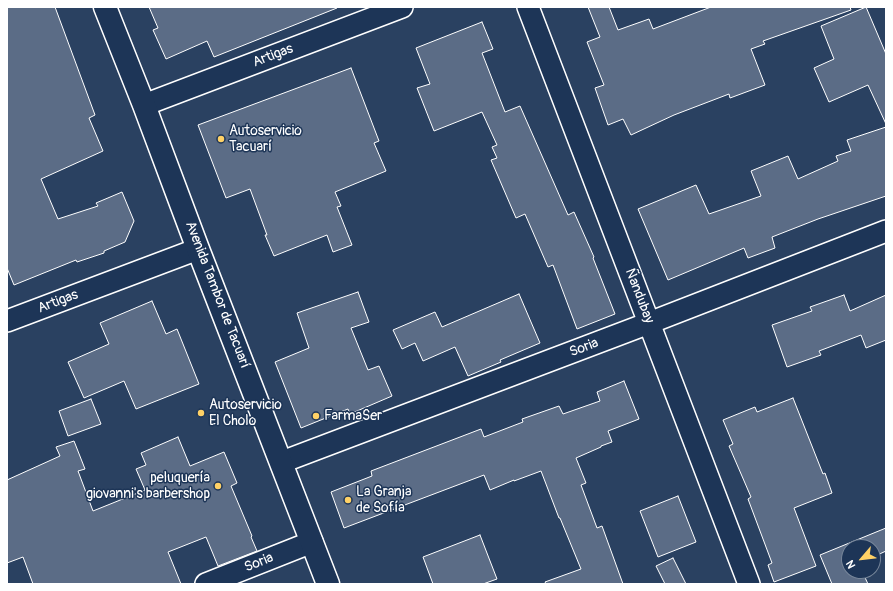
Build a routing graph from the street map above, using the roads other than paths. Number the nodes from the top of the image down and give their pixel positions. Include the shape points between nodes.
1 (104, 7) edge
2 (402, 7) edge
3 (528, 7) edge
4 (144, 105) junction
5 (886, 232) edge
6 (198, 249) junction
7 (7, 321) edge
8 (649, 324) junction
9 (282, 462) junction
10 (312, 542) junction
11 (206, 584) edge
12 (328, 584) edge
13 (750, 584) edge

1 - 4 main road, Avenida Tambor de Tacuarí
2 - 4 street, Artigas
3 - 8 street, Ñandubay
4 - 6 main road, Avenida Tambor de Tacuarí
5 - 8 street, Soria
6 - 7 street, Artigas
6 - 9 main road, Avenida Tambor de Tacuarí
8 - 9 street, Soria
8 - 13 street, Ñandubay
9 - 10 main road, Avenida Tambor de Tacuarí
10 - 11 street, Soria
10 - 12 main road, Avenida Tambor de Tacuarí

